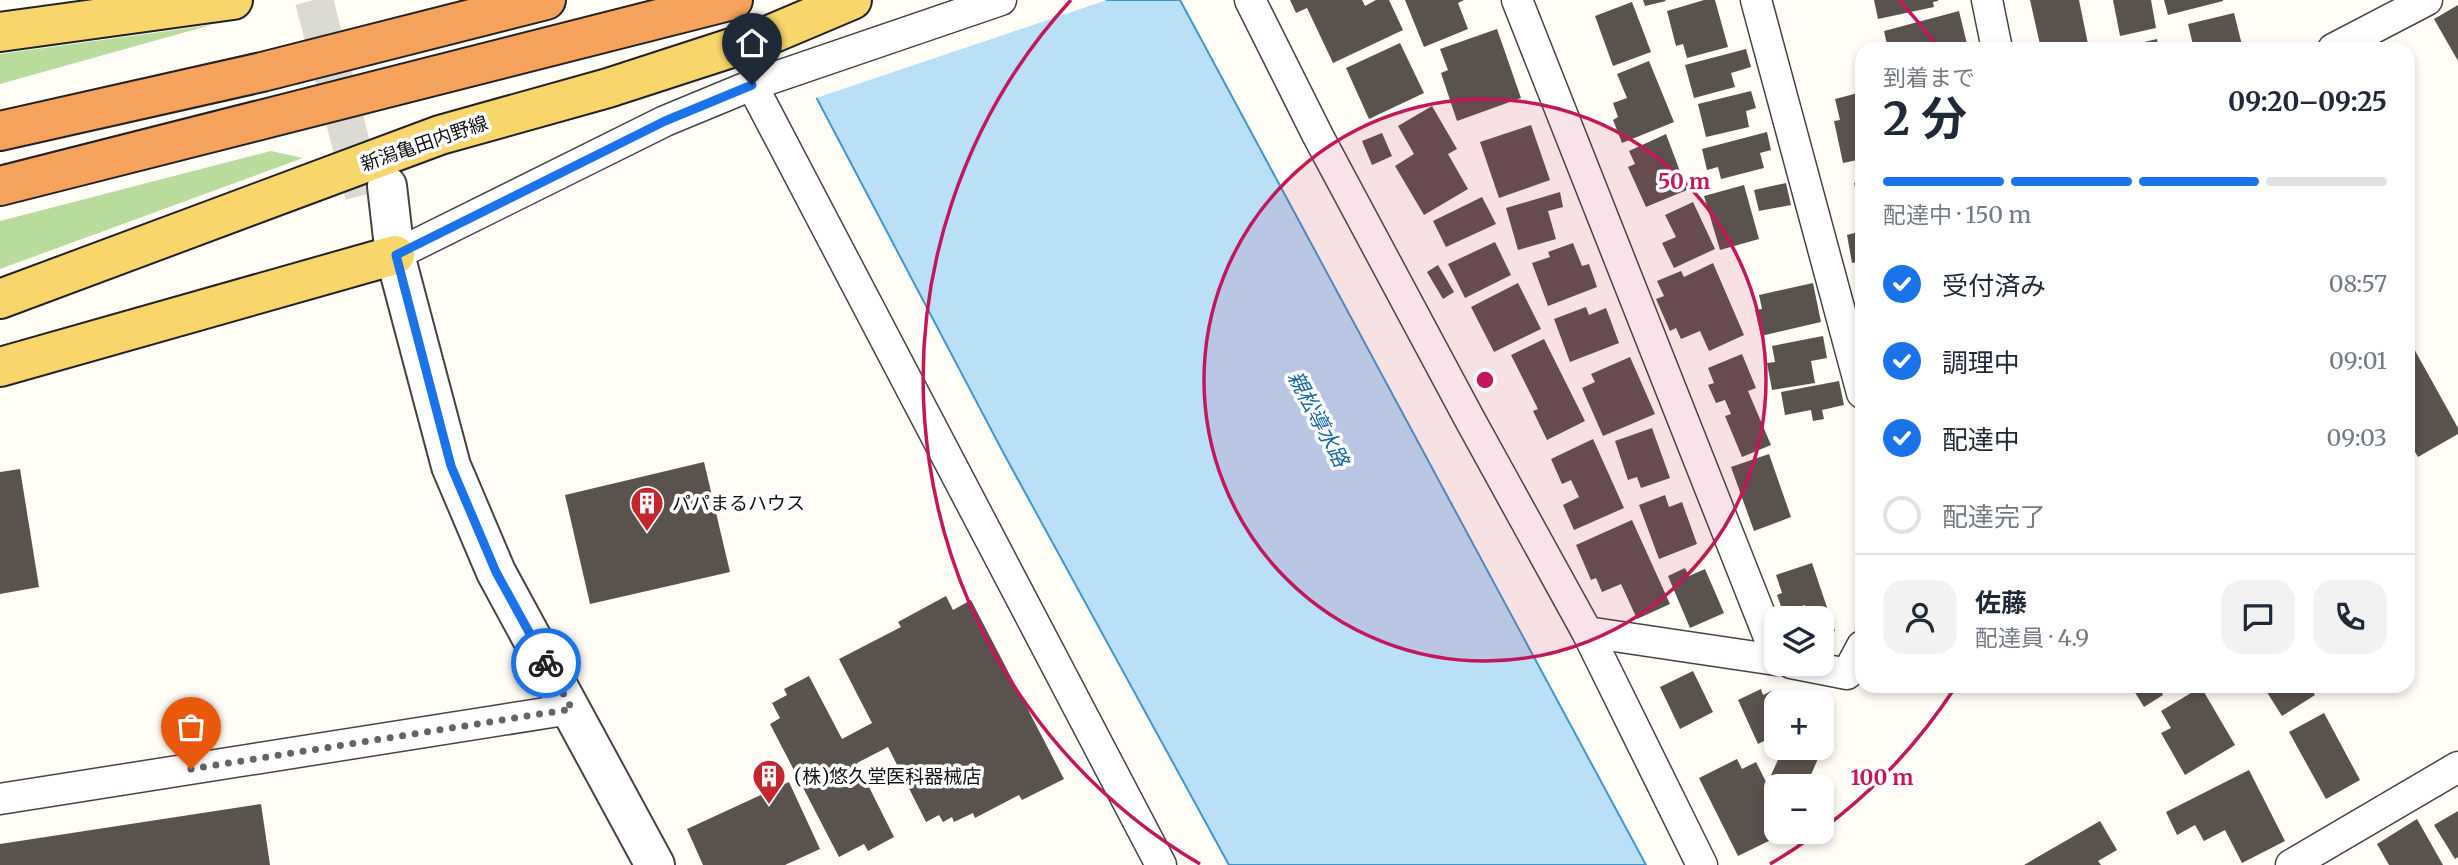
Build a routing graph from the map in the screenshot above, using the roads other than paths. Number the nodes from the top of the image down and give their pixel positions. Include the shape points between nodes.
1 (233, 0) edge
2 (546, 0) edge
3 (733, 0) edge
4 (852, 0) edge
5 (1001, 0) edge
6 (1250, 0) edge
7 (1517, 0) edge
8 (1756, 0) edge
9 (1987, 0) edge
10 (2427, 0) edge
11 (0, 32) edge
12 (1996, 42) edge
13 (2346, 42) edge
14 (752, 85) junction
15 (0, 131) edge
16 (0, 186) edge
17 (376, 191) tunnel mouth
18 (396, 255) junction
19 (0, 299) edge
20 (0, 366) edge
21 (1855, 367) edge
22 (1764, 625) edge
23 (1587, 632) junction
24 (1764, 658) edge
25 (1855, 659) edge
26 (1834, 671) edge
27 (572, 709) junction
28 (2458, 767) edge
29 (0, 799) edge
30 (655, 865) edge
31 (1161, 865) edge
32 (1702, 865) edge
33 (2291, 865) edge

1 - 11 main road
2 - 15 highway via 262,72
3 - 16 highway
4 - 19 main road, 新潟亀田内野線 via 762,38 440,135
5 - 14 street
6 - 23 street via 1318,136
7 - 22 street
8 - 21 street
9 - 12 street
10 - 13 street
14 - 18 street via 665,121
14 - 31 street
17 - 18 street
18 - 20 main road
18 - 27 street via 451,466 496,572
23 - 24 street
23 - 32 street
25 - 26 street via 1847,674
27 - 29 street
27 - 30 street
28 - 33 street

